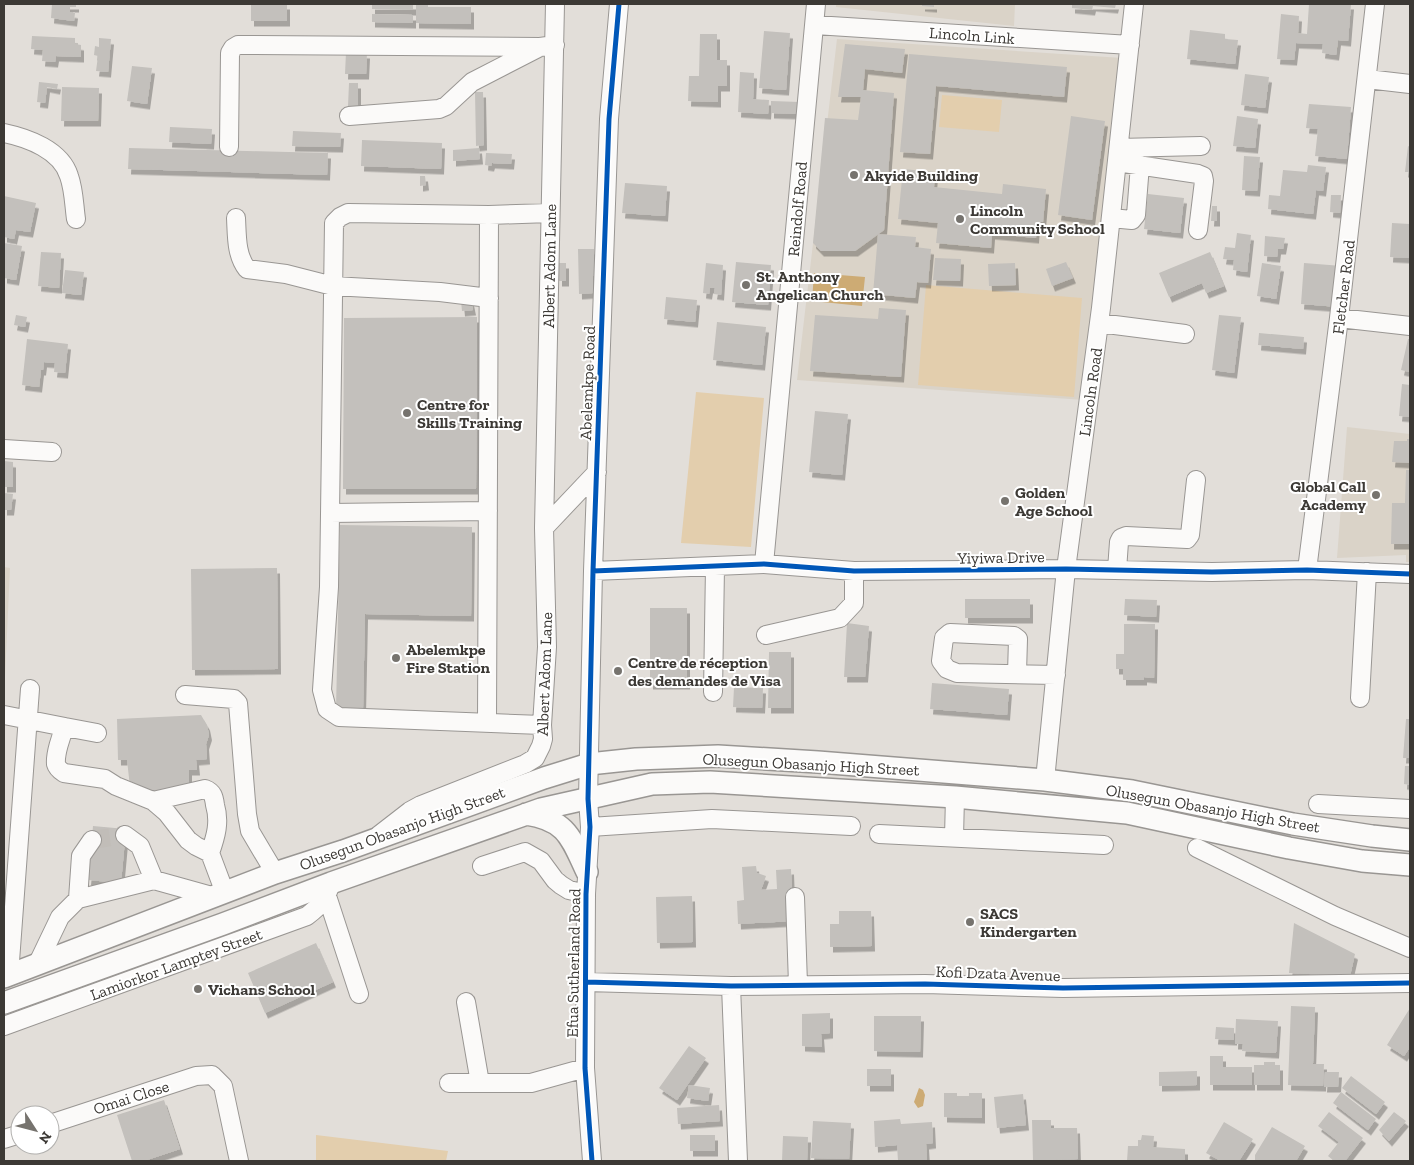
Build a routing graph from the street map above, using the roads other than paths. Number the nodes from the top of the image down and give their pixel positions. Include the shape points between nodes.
1 (555, 4) edge
2 (619, 4) edge
3 (816, 4) edge
4 (1134, 4) edge
5 (1375, 4) edge
6 (815, 25) junction
7 (1130, 45) junction
8 (548, 46) junction
9 (1367, 79) junction
10 (1410, 84) edge
11 (349, 116) dead end
12 (4, 133) edge
13 (1201, 146) dead end
14 (229, 148) dead end
15 (1118, 155) junction
16 (1140, 166) junction
17 (550, 213) junction
18 (489, 215) junction
19 (236, 218) dead end
20 (1111, 218) junction
21 (76, 219) dead end
22 (1198, 230) dead end
23 (333, 286) junction
24 (488, 298) junction
25 (1340, 318) junction
26 (1099, 322) junction
27 (1410, 326) edge
28 (1185, 334) dead end
29 (4, 449) edge
30 (52, 452) dead end
31 (597, 472) junction
32 (1196, 480) dead end
33 (488, 511) junction
34 (330, 513) junction
35 (544, 528) junction
36 (764, 564) junction
37 (715, 566) junction
38 (1066, 569) junction
39 (1117, 570) junction
40 (1307, 570) junction
41 (593, 571) junction
42 (854, 571) junction
43 (1367, 572) junction
44 (1410, 574) edge
45 (766, 635) dead end
46 (1017, 673) dead end
47 (1056, 675) junction
48 (30, 689) dead end
49 (713, 692) dead end
50 (185, 695) dead end
51 (1360, 698) dead end
52 (4, 715) edge
53 (28, 718) junction
54 (487, 723) junction
55 (542, 725) junction
56 (65, 727) junction
57 (97, 733) dead end
58 (589, 764) junction
59 (1046, 780) junction
60 (955, 797) junction
61 (588, 799) junction
62 (153, 802) junction
63 (1318, 804) dead end
64 (1410, 809) edge
65 (526, 814) junction
66 (851, 826) dead end
67 (590, 827) junction
68 (126, 834) dead end
69 (879, 834) dead end
70 (954, 837) junction
71 (374, 839) junction
72 (92, 840) dead end
73 (1410, 840) edge
74 (1104, 845) dead end
75 (1197, 848) dead end
76 (210, 853) junction
77 (1410, 865) edge
78 (482, 866) dead end
79 (587, 872) junction
80 (275, 873) junction
81 (154, 880) junction
82 (329, 889) junction
83 (586, 894) junction
84 (220, 895) junction
85 (795, 897) dead end
86 (78, 899) junction
87 (1410, 948) edge
88 (37, 965) junction
89 (7, 976) edge
90 (586, 982) junction
91 (1410, 982) edge
92 (798, 984) junction
93 (731, 986) junction
94 (359, 994) dead end
95 (466, 1002) dead end
96 (4, 1003) edge
97 (4, 1026) edge
98 (585, 1068) junction
99 (449, 1083) dead end
100 (480, 1083) junction
101 (60, 1121) edge
102 (239, 1161) edge
103 (592, 1161) edge
104 (738, 1161) edge

1 - 8 street, Albert Adom Lane
2 - 31 street, Abelemkpe Road via 608,119
3 - 6 street, Reindolf Road
4 - 7 street, Lincoln Road
5 - 9 street, Fletcher Road
6 - 7 street, Lincoln Link
6 - 36 street, Reindolf Road
7 - 15 street, Lincoln Road
8 - 11 street via 472,82 439,109
8 - 14 street via 238,45 230,53
8 - 17 street, Albert Adom Lane
9 - 10 street
9 - 25 street, Fletcher Road
12 - 21 street via 44,147 58,158 69,175
13 - 15 street
15 - 16 street
15 - 20 street, Lincoln Road
16 - 20 street via 1136,215 1132,220
16 - 22 street via 1203,176
17 - 18 street
17 - 35 street, Albert Adom Lane
18 - 23 street via 348,213 340,216 334,223
18 - 24 street
19 - 23 street via 241,262 247,269 286,274
20 - 26 street, Lincoln Road
23 - 24 street
23 - 34 street
24 - 33 street
25 - 27 street
25 - 40 street, Fletcher Road
26 - 28 street
26 - 38 street, Lincoln Road
29 - 30 street
31 - 35 street
31 - 41 street, Abelemkpe Road
32 - 39 street via 1190,536 1186,539 1121,538
33 - 34 street
33 - 54 street
34 - 54 street via 322,690 327,710 339,717
35 - 55 street, Albert Adom Lane via 547,648
36 - 37 street, Yiyiwa Drive
36 - 42 street, Yiyiwa Drive
37 - 41 street, Yiyiwa Drive
37 - 49 street
38 - 39 street, Yiyiwa Drive
38 - 42 street, Yiyiwa Drive
38 - 47 street, Lincoln Road
39 - 40 street, Yiyiwa Drive
40 - 43 street, Yiyiwa Drive
41 - 58 street, Abelemkpe Road
42 - 45 street via 854,603 840,618
43 - 44 street, Yiyiwa Drive
43 - 51 street
46 - 47 street
47 - 59 street, Lincoln Road
48 - 53 street
50 - 80 street via 234,698 238,703 250,831
52 - 53 street
53 - 56 street
53 - 89 street
54 - 55 street
55 - 71 street, Albert Adom Lane via 542,746 535,758 421,805
56 - 57 street
56 - 62 street via 56,764 59,769 64,773 105,779
58 - 59 main road, Olusegun Obasanjo High Street via 718,756
58 - 61 street, Efua Sutherland Road
58 - 71 main road, Olusegun Obasanjo High Street
59 - 73 main road, Olusegun Obasanjo High Street via 1132,792 1293,824
60 - 61 main road, Olusegun Obasanjo High Street via 710,782 652,784
60 - 70 street
60 - 77 main road, Olusegun Obasanjo High Street via 1127,813 1362,861
61 - 65 main road, Olusegun Obasanjo High Street
61 - 67 street, Efua Sutherland Road
62 - 76 street via 167,813 188,840
62 - 76 street via 205,789 210,791 218,817
63 - 64 street
65 - 79 main road via 544,817 571,837
65 - 82 main road, Olusegun Obasanjo High Street
66 - 67 street via 712,819
67 - 79 street, Efua Sutherland Road
68 - 81 street via 140,846
69 - 70 street
70 - 74 street
71 - 80 main road, Olusegun Obasanjo High Street
72 - 86 street via 81,856
75 - 87 street via 1335,916
76 - 84 street
78 - 83 street via 525,852 542,861 561,885
79 - 83 street, Efua Sutherland Road
80 - 84 main road, Olusegun Obasanjo High Street
81 - 84 street
81 - 86 street
82 - 94 street
82 - 96 main road, Olusegun Obasanjo High Street
82 - 97 street, Lamiorkor Lamptey Street via 322,905 307,916
83 - 90 street, Efua Sutherland Road
84 - 88 main road, Olusegun Obasanjo High Street
85 - 92 street
86 - 88 street via 60,917
88 - 89 main road, Olusegun Obasanjo High Street
90 - 93 street, Kofi Dzata Avenue
90 - 98 street, Efua Sutherland Road
91 - 92 street, Kofi Dzata Avenue via 1063,988
92 - 93 street, Kofi Dzata Avenue
93 - 104 street
95 - 100 street
98 - 100 street via 531,1084
98 - 103 street, Efua Sutherland Road
99 - 100 street
101 - 102 street, Omai Close via 196,1076 212,1075 223,1086

